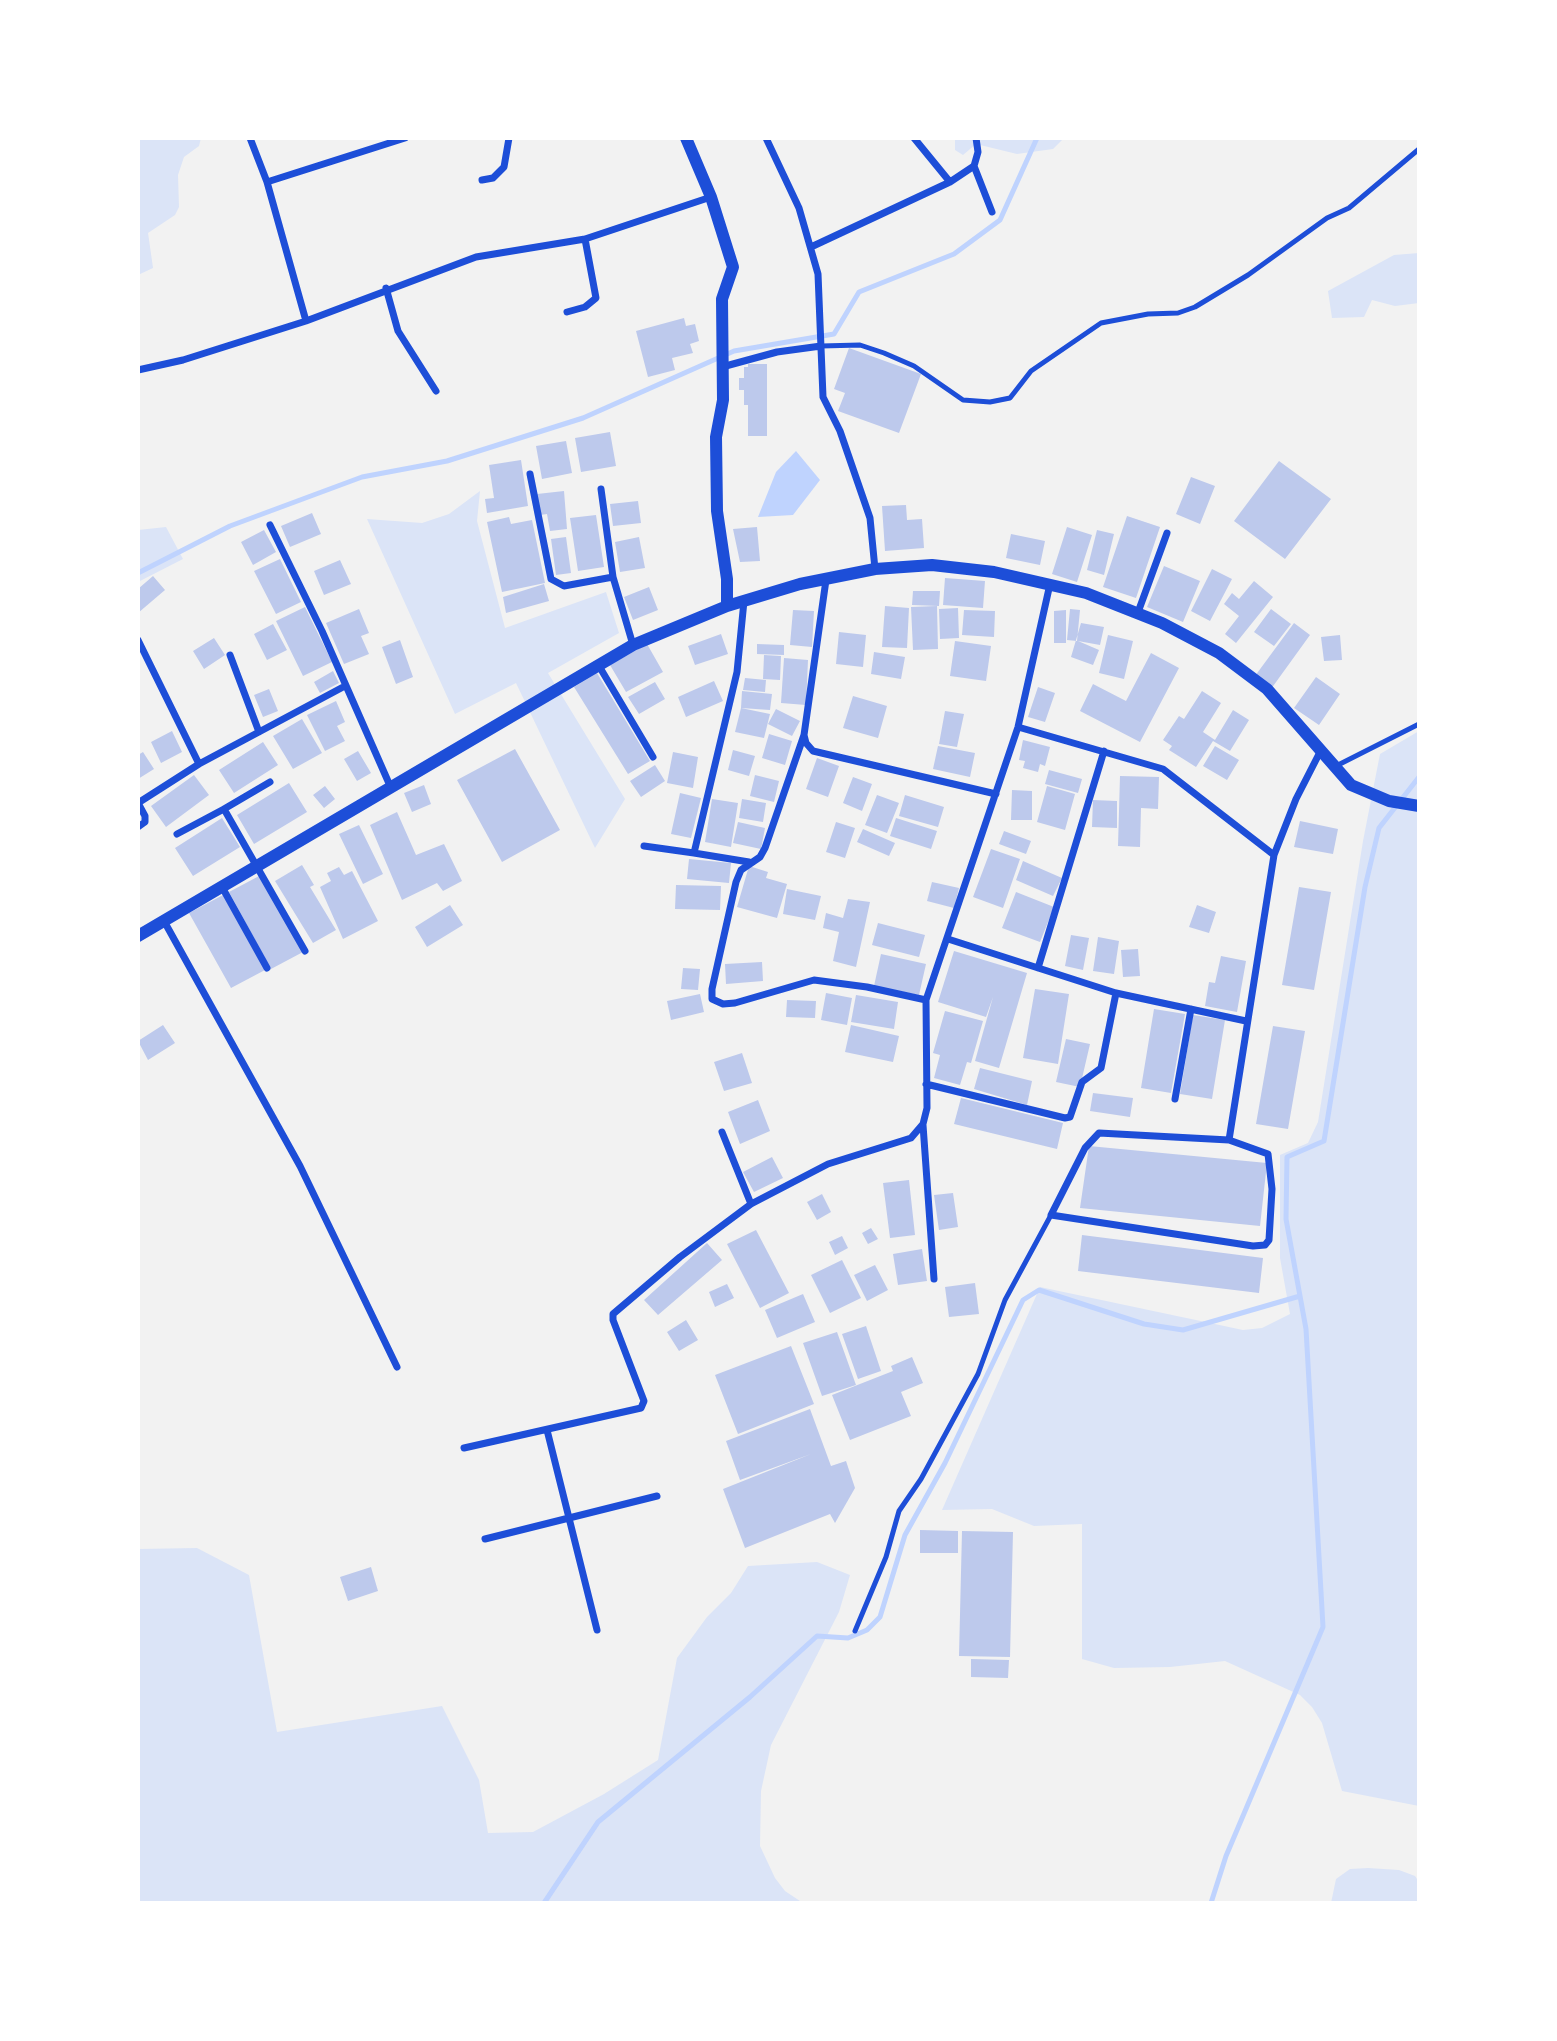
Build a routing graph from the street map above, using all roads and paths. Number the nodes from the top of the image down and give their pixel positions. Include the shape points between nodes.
1 (250, 138) edge
2 (405, 138) edge
3 (509, 138) edge
4 (686, 138) edge
5 (766, 138) edge
6 (914, 138) edge
7 (976, 138) edge
8 (1419, 149) edge
9 (974, 166) junction
10 (482, 180) dead end
11 (267, 182) junction
12 (950, 182) junction
13 (711, 197) junction
14 (992, 212) dead end
15 (585, 239) junction
16 (811, 247) junction
17 (386, 288) junction
18 (567, 312) dead end
19 (306, 321) junction
20 (821, 344) junction
21 (721, 359) junction
22 (138, 370) edge
23 (436, 391) dead end
24 (530, 474) dead end
25 (601, 489) dead end
26 (270, 525) dead end
27 (1167, 533) dead end
28 (875, 569) junction
29 (613, 578) junction
30 (826, 580) junction
31 (1049, 584) junction
32 (744, 601) junction
33 (727, 606) junction
34 (1137, 615) junction
35 (138, 640) edge
36 (633, 645) junction
37 (230, 654) dead end
38 (598, 666) junction
39 (345, 686) junction
40 (1419, 724) edge
41 (1018, 726) junction
42 (259, 732) junction
43 (804, 735) junction
44 (1104, 751) junction
45 (1320, 752) junction
46 (653, 757) dead end
47 (199, 764) junction
48 (1334, 768) junction
49 (270, 782) dead end
50 (391, 789) junction
51 (996, 794) junction
52 (138, 803) edge
53 (1415, 806) edge
54 (224, 809) junction
55 (138, 827) edge
56 (177, 834) dead end
57 (644, 846) dead end
58 (694, 853) junction
59 (1274, 855) junction
60 (749, 862) junction
61 (257, 866) junction
62 (222, 887) junction
63 (164, 921) junction
64 (138, 936) edge
65 (948, 939) junction
66 (305, 951) dead end
67 (267, 968) dead end
68 (1038, 968) junction
69 (1116, 993) junction
70 (926, 1000) junction
71 (1191, 1009) junction
72 (1246, 1021) junction
73 (926, 1084) junction
74 (1175, 1099) dead end
75 (923, 1124) junction
76 (722, 1132) dead end
77 (1229, 1140) junction
78 (751, 1204) junction
79 (1051, 1215) junction
80 (934, 1279) dead end
81 (397, 1367) dead end
82 (547, 1430) junction
83 (464, 1448) dead end
84 (657, 1496) dead end
85 (570, 1518) junction
86 (485, 1539) dead end
87 (597, 1630) dead end
88 (855, 1631) dead end

1 - 11 street
2 - 11 street
3 - 10 street via 504,167 493,178
4 - 13 street
5 - 16 street via 799,208
6 - 12 street
7 - 9 street
8 - 20 lane via 1349,208 1327,218 1248,275 1178,313 1101,323 1031,371 1010,398 963,400 914,366 884,353 860,345
9 - 12 street
9 - 14 street
11 - 19 street
12 - 16 street
13 - 15 street
13 - 21 street via 733,267 722,299
15 - 17 street via 476,257
15 - 18 street via 596,298
16 - 20 street via 818,274
17 - 19 street
17 - 23 street via 398,331
19 - 22 street via 206,354
20 - 21 street
20 - 28 street via 823,397 840,431 870,518
21 - 33 street via 723,400 716,437 716,475
24 - 29 street via 551,579 564,586
25 - 29 street
26 - 39 street
27 - 34 street
28 - 30 street
28 - 31 street via 932,565
29 - 36 street
30 - 32 street
30 - 43 street
31 - 34 street via 1086,593
31 - 41 street
32 - 33 street
32 - 58 street via 737,672
33 - 36 street
34 - 45 street via 1194,638 1242,669 1267,689
35 - 47 street
36 - 38 street
37 - 42 street
38 - 46 street
38 - 50 street
39 - 42 street
39 - 50 street
40 - 48 lane
41 - 44 street
41 - 51 street
42 - 47 street
43 - 51 street via 813,751
43 - 60 street via 765,848
44 - 59 street via 1163,769
44 - 68 street
45 - 48 street
45 - 59 street
47 - 52 street
48 - 53 street via 1351,785
49 - 54 street
50 - 61 street
51 - 65 street
52 - 55 street via 145,822
54 - 56 street
54 - 61 street
57 - 58 street
58 - 60 street
59 - 72 street
60 - 70 street via 736,882 713,1001 735,1003 814,980
61 - 62 street
61 - 66 street
62 - 63 street
62 - 67 street
63 - 64 street
63 - 81 street via 300,1166
65 - 68 street
65 - 70 street
68 - 69 street
69 - 71 street
69 - 73 street via 1101,1068 1082,1082 1070,1117
70 - 73 street
71 - 72 street
71 - 74 street
72 - 77 street
73 - 75 street
75 - 78 street via 911,1138 828,1164
75 - 80 street
76 - 78 street
77 - 79 street via 1099,1133 1084,1148
77 - 79 street via 1268,1154 1272,1189 1265,1245
78 - 82 street via 614,1314 644,1401 641,1408
79 - 88 lane via 1005,1300 978,1374 899,1511 886,1557
82 - 83 street
82 - 85 street
84 - 85 street
85 - 86 street
85 - 87 street

